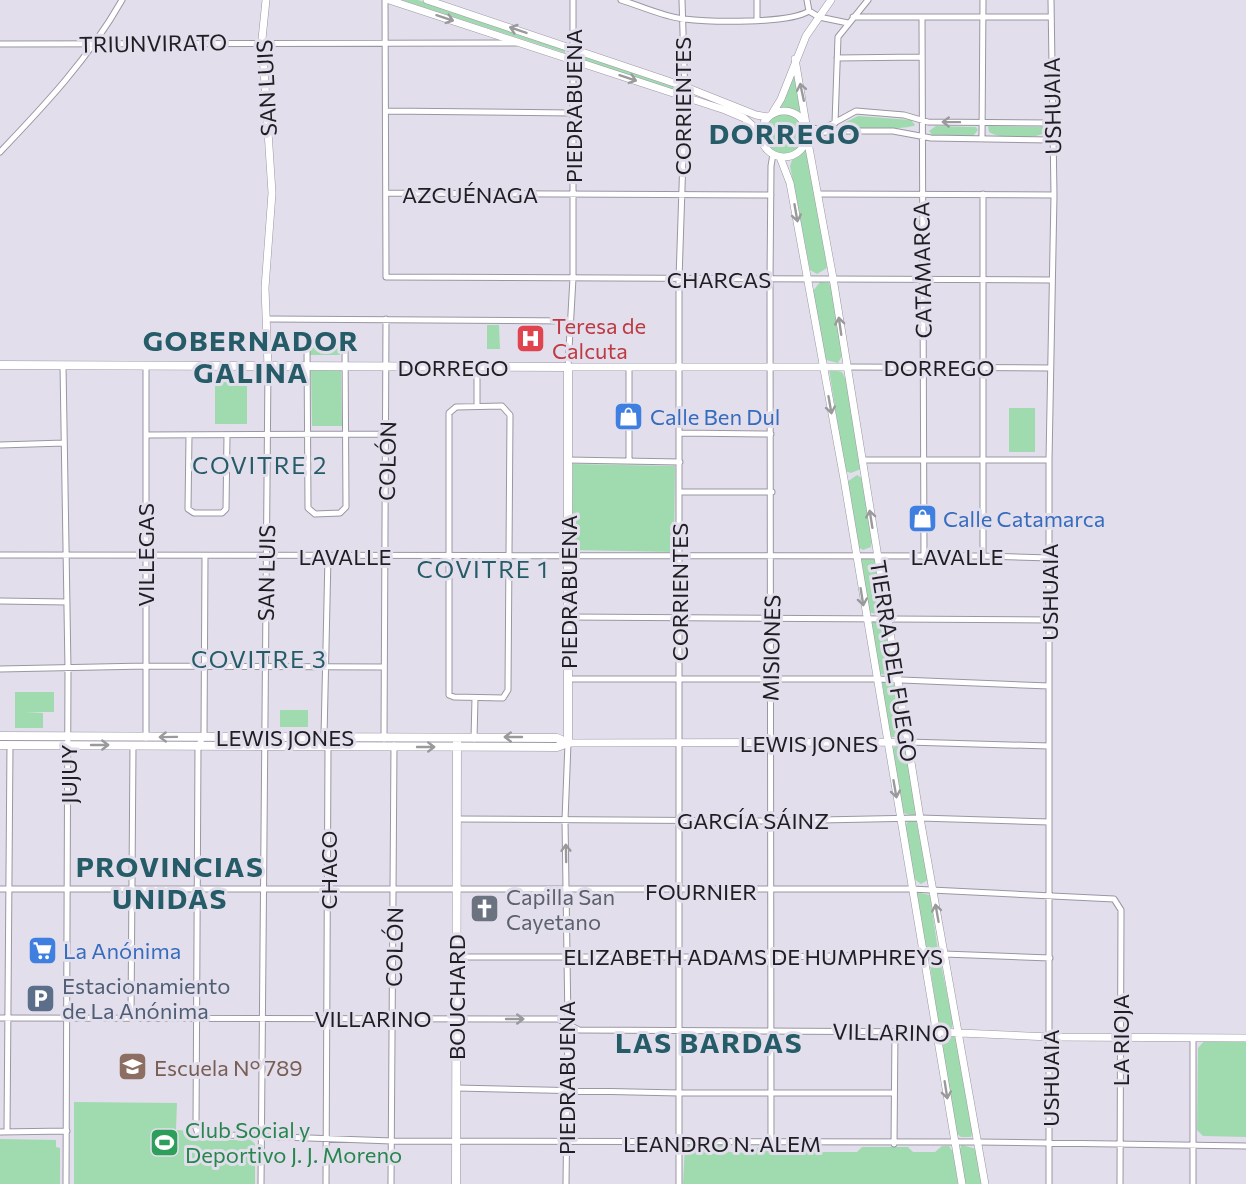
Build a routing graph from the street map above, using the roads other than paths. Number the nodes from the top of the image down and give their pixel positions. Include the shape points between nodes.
1 (122, 0) edge
2 (266, 0) edge
3 (387, 0) edge
4 (427, 0) edge
5 (573, 0) edge
6 (621, 0) edge
7 (682, 0) edge
8 (757, 0) edge
9 (807, 0) edge
10 (831, 0) edge
11 (868, 0) edge
12 (983, 0) edge
13 (1051, 0) edge
14 (809, 11) junction
15 (819, 17) junction
16 (853, 17) junction
17 (983, 17) junction
18 (1050, 17) junction
19 (922, 18) junction
20 (682, 19) junction
21 (757, 20) junction
22 (848, 23) junction
23 (262, 42) junction
24 (96, 43) junction
25 (385, 43) junction
26 (521, 43) junction
27 (0, 44) edge
28 (573, 50) junction
29 (922, 57) junction
30 (837, 58) junction
31 (572, 59) junction
32 (795, 59) junction
33 (683, 86) junction
34 (685, 97) junction
35 (386, 111) junction
36 (572, 113) junction
37 (770, 116) junction
38 (835, 121) junction
39 (922, 121) junction
40 (983, 123) junction
41 (1051, 123) junction
42 (807, 131) junction
43 (836, 131) junction
44 (761, 133) junction
45 (922, 136) junction
46 (982, 138) junction
47 (1052, 140) junction
48 (0, 152) edge
49 (777, 156) junction
50 (386, 193) junction
51 (819, 194) junction
52 (921, 194) junction
53 (983, 194) junction
54 (572, 195) junction
55 (771, 195) junction
56 (1054, 195) junction
57 (681, 196) junction
58 (573, 278) junction
59 (833, 278) junction
60 (680, 279) junction
61 (808, 279) junction
62 (770, 280) junction
63 (1052, 280) junction
64 (922, 281) junction
65 (982, 281) junction
66 (268, 319) junction
67 (386, 319) junction
68 (569, 321) junction
69 (345, 344) dead end
70 (307, 345) dead end
71 (0, 365) edge
72 (63, 365) junction
73 (146, 365) junction
74 (268, 366) junction
75 (308, 366) junction
76 (346, 366) junction
77 (477, 366) junction
78 (388, 367) junction
79 (568, 367) junction
80 (629, 367) junction
81 (824, 367) junction
82 (846, 367) junction
83 (923, 367) junction
84 (984, 367) junction
85 (680, 368) junction
86 (770, 368) junction
87 (1050, 368) junction
88 (477, 405) junction
89 (680, 433) junction
90 (309, 434) junction
91 (347, 434) junction
92 (387, 434) junction
93 (771, 434) junction
94 (146, 435) junction
95 (227, 435) junction
96 (267, 435) junction
97 (189, 436) junction
98 (64, 443) junction
99 (0, 445) edge
100 (568, 460) junction
101 (629, 460) junction
102 (862, 460) junction
103 (923, 460) junction
104 (984, 460) junction
105 (1049, 460) junction
106 (680, 462) junction
107 (680, 492) junction
108 (772, 492) junction
109 (0, 555) edge
110 (66, 555) junction
111 (568, 555) junction
112 (878, 555) junction
113 (145, 556) junction
114 (205, 556) junction
115 (266, 556) junction
116 (328, 556) junction
117 (386, 556) junction
118 (448, 556) junction
119 (509, 556) junction
120 (679, 556) junction
121 (983, 556) junction
122 (772, 557) junction
123 (856, 557) junction
124 (924, 557) junction
125 (1050, 558) junction
126 (0, 601) edge
127 (67, 602) junction
128 (568, 617) junction
129 (680, 619) junction
130 (772, 619) junction
131 (866, 619) junction
132 (888, 620) junction
133 (1049, 620) junction
134 (324, 665) junction
135 (146, 666) junction
136 (205, 666) junction
137 (265, 666) junction
138 (384, 667) junction
139 (0, 669) edge
140 (68, 669) junction
141 (567, 679) junction
142 (771, 679) junction
143 (877, 679) junction
144 (899, 680) junction
145 (680, 681) junction
146 (1049, 686) junction
147 (475, 698) junction
148 (0, 736) edge
149 (10, 736) junction
150 (67, 736) junction
151 (204, 736) junction
152 (324, 737) junction
153 (383, 737) junction
154 (474, 737) junction
155 (393, 738) junction
156 (133, 741) junction
157 (146, 741) junction
158 (264, 742) junction
159 (457, 742) junction
160 (907, 742) junction
161 (568, 743) junction
162 (680, 743) junction
163 (771, 743) junction
164 (887, 743) junction
165 (0, 745) edge
166 (10, 745) junction
167 (68, 746) junction
168 (198, 746) junction
169 (475, 746) junction
170 (1049, 746) junction
171 (328, 747) junction
172 (384, 747) junction
173 (394, 747) junction
174 (901, 818) junction
175 (920, 818) junction
176 (457, 819) junction
177 (565, 820) junction
178 (680, 821) junction
179 (771, 821) junction
180 (1049, 822) junction
181 (199, 888) junction
182 (132, 889) junction
183 (911, 889) junction
184 (0, 890) edge
185 (10, 890) junction
186 (68, 890) junction
187 (265, 890) junction
188 (328, 890) junction
189 (395, 890) junction
190 (456, 890) junction
191 (933, 890) junction
192 (566, 891) junction
193 (680, 891) junction
194 (771, 891) junction
195 (1050, 897) junction
196 (1114, 898) joint
197 (921, 954) junction
198 (944, 954) junction
199 (456, 957) junction
200 (566, 957) junction
201 (772, 957) junction
202 (680, 958) junction
203 (1050, 958) junction
204 (68, 1017) junction
205 (131, 1017) junction
206 (0, 1018) edge
207 (9, 1018) junction
208 (197, 1018) junction
209 (262, 1018) junction
210 (328, 1018) junction
211 (392, 1018) junction
212 (456, 1018) junction
213 (568, 1024) junction
214 (680, 1030) junction
215 (770, 1030) junction
216 (895, 1031) junction
217 (937, 1032) junction
218 (959, 1033) junction
219 (1050, 1037) junction
220 (1119, 1038) junction
221 (1193, 1038) junction
222 (1246, 1038) edge
223 (457, 1088) junction
224 (567, 1091) junction
225 (680, 1093) junction
226 (770, 1093) junction
227 (893, 1093) junction
228 (67, 1131) junction
229 (0, 1132) edge
230 (7, 1132) junction
231 (261, 1136) junction
232 (326, 1140) junction
233 (392, 1141) junction
234 (456, 1141) junction
235 (566, 1142) junction
236 (771, 1142) junction
237 (955, 1142) junction
238 (978, 1142) junction
239 (680, 1143) junction
240 (894, 1144) junction
241 (1050, 1145) junction
242 (1120, 1145) junction
243 (1193, 1146) junction
244 (1246, 1146) edge
245 (66, 1184) edge
246 (261, 1184) edge
247 (326, 1184) edge
248 (392, 1184) edge
249 (456, 1184) edge
250 (566, 1184) edge
251 (679, 1184) edge
252 (962, 1184) edge
253 (985, 1184) edge
254 (1049, 1184) edge
255 (1120, 1184) edge
256 (1193, 1184) edge

1 - 24 street
2 - 23 street, SAN LUIS
3 - 25 street
3 -> 26 street
28 -> 4 street
5 - 28 street, PIEDRABUENA
6 - 20 street
7 - 20 street, CORRIENTES
8 - 21 street
9 - 14 street
10 - 15 street
11 - 16 street
12 - 17 street
13 - 18 street, USHUAIA
14 - 15 street
14 - 21 street via 800,17
15 - 22 street
15 - 32 street
16 - 19 street
16 - 22 street
17 - 18 street
17 - 19 street
17 - 40 street
18 - 41 street, USHUAIA
19 - 29 street, CATAMARCA
20 - 21 street
20 - 33 street, CORRIENTES
22 - 30 street via 838,38
23 - 24 street, TRIUNVIRATO
23 - 25 street, TRIUNVIRATO
23 - 66 street, SAN LUIS via 272,193 265,288
24 - 27 street, TRIUNVIRATO
24 - 48 street via 56,93
25 - 26 street, TRIUNVIRATO
25 - 35 street
26 - 31 street
28 - 31 street, PIEDRABUENA
28 - 33 street
29 - 30 street
29 - 39 street, CATAMARCA
30 - 38 street
31 -> 34 street
31 - 36 street, PIEDRABUENA
32 - 37 street via 781,99
42 -> 32 street, TIERRA DEL FUEGO
33 - 34 street, CORRIENTES
33 - 37 street via 756,115
34 - 44 street via 744,118
34 - 57 street, CORRIENTES
35 - 36 street
35 - 50 street
36 - 54 street, PIEDRABUENA
37 - 42 street via 792,112
37 - 44 street
38 - 39 street via 856,111 904,115
38 - 42 street via 823,129
38 - 43 street
40 -> 39 street
39 - 45 street, CATAMARCA
40 - 41 street
40 - 46 street
41 - 47 street, USHUAIA
42 - 43 street
42 - 49 street via 798,153
42 - 51 street, TIERRA DEL FUEGO
43 - 45 street
44 - 49 street via 764,146
45 - 46 street
45 - 52 street, CATAMARCA
46 - 47 street
47 - 56 street, USHUAIA
49 - 55 street, MISIONES
49 -> 61 street, TIERRA DEL FUEGO via 790,183
50 - 54 street, AZCUÉNAGA
50 - 58 street, CHARCAS via 386,277
51 - 52 street
51 - 59 street, TIERRA DEL FUEGO
52 - 53 street
52 - 64 street, CATAMARCA
53 - 56 street
53 - 65 street
54 - 57 street, AZCUÉNAGA
54 - 58 street, PIEDRABUENA
55 - 57 street, AZCUÉNAGA
55 - 62 street, MISIONES
56 - 63 street, USHUAIA
57 - 60 street, CORRIENTES
58 - 60 street, CHARCAS
58 - 68 street, PIEDRABUENA
59 - 61 street, CHARCAS
59 - 64 street, CHARCAS
82 -> 59 street, TIERRA DEL FUEGO
60 - 62 street, CHARCAS
60 - 85 street, CORRIENTES
61 - 62 street, CHARCAS
61 - 81 street, TIERRA DEL FUEGO
62 - 86 street, MISIONES
63 - 65 street, CHARCAS
63 - 87 street, USHUAIA
64 - 65 street, CHARCAS
64 - 83 street, CATAMARCA
65 - 84 street
66 - 67 street
66 - 74 street, SAN LUIS
67 - 68 street
67 - 78 street, COLÓN
68 - 79 street, PIEDRABUENA
69 - 76 street
70 - 75 street
71 - 72 main road, DORREGO
72 - 73 main road, DORREGO
72 - 98 street, JUJUY
73 - 74 main road, DORREGO
73 - 94 street, VILLEGAS
74 - 75 main road, DORREGO
74 - 96 street, SAN LUIS
75 - 76 main road, DORREGO
75 - 90 street
76 - 78 main road, DORREGO
76 - 91 street
77 - 78 main road, DORREGO
77 - 79 main road, DORREGO
77 - 88 street
78 - 92 street, COLÓN
79 - 80 street, DORREGO
79 - 100 main road, PIEDRABUENA
80 - 85 street, DORREGO
80 - 101 street
81 - 82 street, DORREGO
81 - 86 street, DORREGO
81 -> 123 street, TIERRA DEL FUEGO
82 - 83 street, DORREGO
82 - 102 street, TIERRA DEL FUEGO
83 - 84 street, DORREGO
83 - 103 street, CATAMARCA
84 - 87 street, DORREGO
84 - 104 street
85 - 86 street, DORREGO
85 - 89 street, CORRIENTES
86 - 93 street, MISIONES
87 - 105 street, USHUAIA
88 - 118 street via 456,407 449,413
88 - 119 street via 502,406 510,415
89 - 93 street
89 - 106 street, CORRIENTES
90 - 91 street
90 - 91 street via 308,508 310,512 340,513 344,511
90 - 96 street
91 - 92 street
92 - 117 street, COLÓN
93 - 108 street, MISIONES
94 - 97 street
94 - 113 street, VILLEGAS
95 - 96 street
95 - 97 street
95 - 97 street via 226,509 222,513 194,513 188,509
96 - 115 street, SAN LUIS
98 - 99 street
98 - 110 street, JUJUY
100 - 101 street
100 - 111 main road, PIEDRABUENA
101 - 106 street
102 - 103 street
112 -> 102 street, TIERRA DEL FUEGO
103 - 104 street
103 - 124 street, CATAMARCA
104 - 105 street
104 - 121 street
105 - 125 street, USHUAIA
106 - 107 street, CORRIENTES
107 - 108 street
107 - 120 street, CORRIENTES
108 - 122 street, MISIONES
109 - 110 street, LAVALLE
110 - 113 street, LAVALLE
110 - 127 street, JUJUY
111 - 119 street, LAVALLE
111 - 120 street, LAVALLE
111 - 128 main road, PIEDRABUENA
112 - 123 street, LAVALLE
112 - 124 street, LAVALLE
112 - 132 street, TIERRA DEL FUEGO
113 - 114 street, LAVALLE
113 - 135 street, VILLEGAS
114 - 115 street, LAVALLE
114 - 136 street
115 - 116 street, LAVALLE
115 - 137 street, SAN LUIS
116 - 117 street, LAVALLE
116 - 134 street, CHACO
117 - 118 street, LAVALLE
117 - 138 street, COLÓN
118 - 119 street, LAVALLE
118 - 147 street via 449,694
119 - 147 street via 508,690 503,698
120 - 122 street, LAVALLE
120 - 129 street, CORRIENTES
121 - 124 street, LAVALLE
121 - 125 street, LAVALLE
122 - 123 street, LAVALLE
122 - 130 street, MISIONES
123 -> 131 street, TIERRA DEL FUEGO
125 - 133 street, USHUAIA
126 - 127 street
127 - 140 street, JUJUY
128 - 129 street
128 - 141 main road, PIEDRABUENA
129 - 130 street
129 - 145 street, CORRIENTES
130 - 131 street
130 - 142 street, MISIONES
131 - 132 street
131 - 143 street, TIERRA DEL FUEGO
132 - 133 street
132 - 144 street, TIERRA DEL FUEGO
133 - 146 street, USHUAIA
134 - 137 street
134 - 138 street
134 - 152 street, CHACO
135 - 136 street
135 - 140 street
135 - 157 street, VILLEGAS
136 - 137 street
136 - 151 street
137 - 158 street, SAN LUIS
138 - 153 street, COLÓN
139 - 140 street
140 - 150 street, JUJUY
141 - 145 street
141 - 161 main road, PIEDRABUENA
142 - 143 street
142 - 145 street
142 - 163 street, MISIONES
143 - 144 street
143 - 164 street, TIERRA DEL FUEGO
144 - 146 street
144 - 160 street, TIERRA DEL FUEGO
145 - 162 street, CORRIENTES
146 - 170 street, USHUAIA
147 - 154 street
148 - 149 main road, LEWIS JONES
149 - 150 main road, LEWIS JONES
149 - 166 street
150 - 156 main road, LEWIS JONES
150 - 167 street, JUJUY
151 -> 157 main road, LEWIS JONES
151 - 158 main road, LEWIS JONES
151 - 168 street
152 - 153 main road, LEWIS JONES
152 - 158 main road, LEWIS JONES
152 - 171 street, CHACO
153 - 155 main road, LEWIS JONES
153 - 172 street, COLÓN
154 - 159 main road, LEWIS JONES
161 -> 154 main road, LEWIS JONES via 557,738
154 - 169 street
155 - 159 main road, LEWIS JONES
155 - 173 street, COLÓN
156 - 157 main road, LEWIS JONES
167 -> 156 main road, LEWIS JONES
156 - 182 street
157 - 168 main road, LEWIS JONES
158 - 168 main road, LEWIS JONES
158 - 171 main road, LEWIS JONES
158 - 187 street, SAN LUIS
159 - 169 main road, LEWIS JONES
173 -> 159 main road, LEWIS JONES
159 - 176 main road, BOUCHARD
160 - 164 street, LEWIS JONES
160 - 170 street, LEWIS JONES
160 - 175 street, TIERRA DEL FUEGO
161 - 162 street, LEWIS JONES
161 - 169 main road, LEWIS JONES via 557,747
161 - 177 street, PIEDRABUENA
162 - 163 street, LEWIS JONES
162 - 178 street, CORRIENTES
163 - 164 street, LEWIS JONES
163 - 179 street, MISIONES
164 -> 174 street, TIERRA DEL FUEGO
165 - 166 main road, LEWIS JONES
166 - 167 main road, LEWIS JONES
166 - 185 street
167 - 186 street, JUJUY
168 - 181 street
170 - 180 street, USHUAIA
171 - 172 main road, LEWIS JONES
171 - 188 street, CHACO
172 - 173 main road, LEWIS JONES
173 - 189 street, COLÓN
174 - 175 street, GARCÍA SÁINZ
174 - 179 street, GARCÍA SÁINZ
174 - 183 street, TIERRA DEL FUEGO
175 - 180 street, GARCÍA SÁINZ
175 - 191 street, TIERRA DEL FUEGO
176 - 177 street, GARCÍA SÁINZ
176 - 190 main road, BOUCHARD
177 - 178 street, GARCÍA SÁINZ
192 -> 177 street, PIEDRABUENA
178 - 179 street, GARCÍA SÁINZ
178 - 193 street, CORRIENTES
179 - 194 street, MISIONES
180 - 195 street, USHUAIA
181 - 182 street, FOURNIER
181 - 187 street, FOURNIER
181 - 208 street
182 - 186 street, FOURNIER
182 - 205 street
183 - 191 street, FOURNIER
183 - 194 street, FOURNIER
183 - 197 street, TIERRA DEL FUEGO
184 - 185 street, FOURNIER
185 - 186 street, FOURNIER
185 - 207 street
186 - 204 street, JUJUY
187 - 188 street, FOURNIER
187 - 209 street, SAN LUIS
188 - 189 street, FOURNIER
188 - 210 street, CHACO
189 - 190 street, FOURNIER
189 - 211 street, COLÓN
190 - 192 street, FOURNIER
190 - 199 main road, BOUCHARD
191 - 195 street, FOURNIER
198 -> 191 street, TIERRA DEL FUEGO
192 - 193 street, FOURNIER
192 - 200 street, PIEDRABUENA
193 - 194 street, FOURNIER
193 - 202 street, CORRIENTES
194 - 201 street, MISIONES
195 - 196 street, FOURNIER
195 - 203 street, USHUAIA
196 - 220 street, LA RIOJA via 1121,910
197 - 198 street, ELIZABETH ADAMS DE HUMPHREYS
197 - 201 street, ELIZABETH ADAMS DE HUMPHREYS
197 - 217 street, TIERRA DEL FUEGO
198 - 203 street, ELIZABETH ADAMS DE HUMPHREYS
198 - 218 street, TIERRA DEL FUEGO
199 - 200 street, ELIZABETH ADAMS DE HUMPHREYS
199 - 212 main road, BOUCHARD
200 - 202 street, ELIZABETH ADAMS DE HUMPHREYS
200 - 213 street, PIEDRABUENA
201 - 202 street, ELIZABETH ADAMS DE HUMPHREYS
201 - 215 street, MISIONES
202 - 214 street, CORRIENTES
203 - 219 street, USHUAIA
204 - 205 street, VILLARINO
204 - 207 street, VILLARINO
204 - 228 street, JUJUY
205 - 208 street, VILLARINO
206 - 207 street, VILLARINO
207 - 230 street
208 - 209 street, VILLARINO
208 - 231 street, LEANDRO N. ALEM via 198,1134
209 - 210 street, VILLARINO
209 - 231 street, SAN LUIS
210 - 211 street, VILLARINO
210 - 232 street, CHACO
211 - 212 street, VILLARINO
211 - 233 street, COLÓN
212 -> 213 street, VILLARINO via 558,1019
212 - 223 main road, BOUCHARD
213 - 214 street, VILLARINO via 579,1030
213 - 224 street, PIEDRABUENA
214 - 215 street, VILLARINO
214 - 225 street, CORRIENTES
215 - 216 street, VILLARINO
215 - 226 street, MISIONES
216 - 217 street, VILLARINO
216 - 227 street
217 - 218 street, VILLARINO
217 -> 237 street, TIERRA DEL FUEGO
218 - 219 street, VILLARINO
218 - 238 street, TIERRA DEL FUEGO
219 - 220 street, VILLARINO
219 - 241 street, USHUAIA
220 - 221 street, VILLARINO
220 - 242 street, LA RIOJA
221 - 222 street, VILLARINO
221 - 243 street
223 - 224 street
223 - 234 main road, BOUCHARD
224 - 225 street
224 - 235 street, PIEDRABUENA
225 - 226 street
225 - 239 street, CORRIENTES
226 - 227 street
226 - 236 street, MISIONES
227 - 240 street
228 - 230 street
228 - 245 street, JUJUY
229 - 230 street
231 - 232 street, LEANDRO N. ALEM
231 - 246 street, SAN LUIS
232 - 233 street, LEANDRO N. ALEM
232 - 247 street, CHACO
233 - 234 street, LEANDRO N. ALEM
233 - 248 street, COLÓN
234 - 235 street, LEANDRO N. ALEM
234 - 249 main road, BOUCHARD
235 - 239 street, LEANDRO N. ALEM
235 - 250 street, PIEDRABUENA
236 - 239 street, LEANDRO N. ALEM
236 - 240 street, LEANDRO N. ALEM
237 - 238 street, LEANDRO N. ALEM
237 - 240 street, LEANDRO N. ALEM
237 - 252 street, TIERRA DEL FUEGO
238 - 241 street, LEANDRO N. ALEM
238 - 253 street, TIERRA DEL FUEGO
239 - 251 street, CORRIENTES
241 - 242 street, LEANDRO N. ALEM
241 - 254 street, USHUAIA
242 - 243 street, LEANDRO N. ALEM
242 - 255 street, LA RIOJA
243 - 244 street, LEANDRO N. ALEM
243 - 256 street

